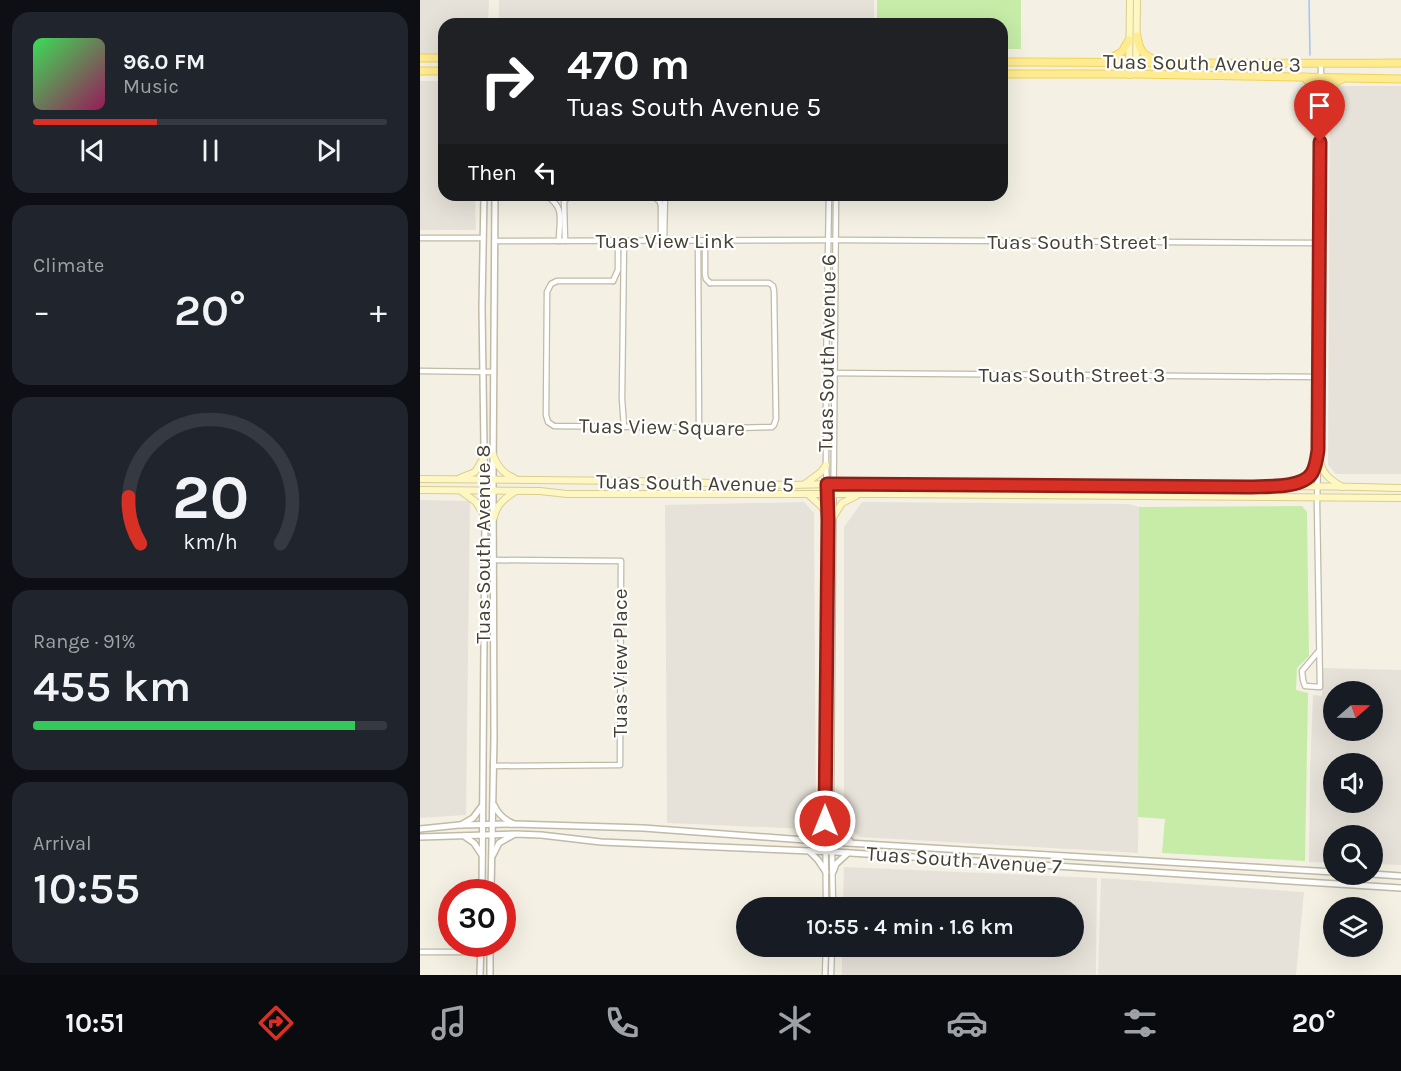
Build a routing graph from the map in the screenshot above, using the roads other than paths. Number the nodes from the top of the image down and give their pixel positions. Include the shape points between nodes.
1 (1130, 0) edge
2 (1137, 0) edge
3 (1137, 36) junction
4 (1129, 40) junction
5 (420, 58) edge
6 (438, 58) edge
7 (1008, 62) edge
8 (1104, 62) junction
9 (1132, 62) junction
10 (1162, 62) junction
11 (1321, 63) junction
12 (1401, 63) edge
13 (420, 71) edge
14 (438, 71) edge
15 (1008, 74) edge
16 (1133, 74) junction
17 (1304, 77) junction
18 (1321, 78) junction
19 (1343, 79) junction
20 (1401, 79) edge
21 (1320, 98) junction
22 (484, 201) edge
23 (495, 201) edge
24 (555, 201) edge
25 (565, 201) edge
26 (659, 201) edge
27 (665, 201) edge
28 (829, 201) edge
29 (836, 201) edge
30 (483, 237) junction
31 (420, 238) edge
32 (495, 241) junction
33 (562, 241) junction
34 (618, 241) junction
35 (624, 241) junction
36 (663, 241) junction
37 (698, 241) junction
38 (705, 241) junction
39 (828, 241) junction
40 (836, 241) junction
41 (1320, 243) junction
42 (613, 281) junction
43 (710, 283) junction
44 (699, 291) junction
45 (624, 292) junction
46 (420, 371) edge
47 (483, 372) junction
48 (494, 372) junction
49 (826, 373) junction
50 (834, 373) junction
51 (1318, 377) junction
52 (624, 427) junction
53 (699, 428) junction
54 (1318, 450) junction
55 (493, 455) junction
56 (484, 457) junction
57 (826, 465) junction
58 (420, 478) edge
59 (454, 479) junction
60 (493, 479) junction
61 (484, 480) junction
62 (518, 480) junction
63 (830, 484) junction
64 (804, 485) junction
65 (1292, 485) junction
66 (1317, 487) junction
67 (1342, 487) junction
68 (1401, 488) edge
69 (420, 490) edge
70 (459, 490) junction
71 (484, 490) junction
72 (493, 491) junction
73 (517, 491) junction
74 (860, 494) junction
75 (808, 495) junction
76 (831, 495) junction
77 (1317, 497) junction
78 (1401, 498) edge
79 (485, 516) junction
80 (494, 517) junction
81 (831, 518) junction
82 (494, 560) junction
83 (1318, 652) junction
84 (493, 766) junction
85 (492, 800) junction
86 (482, 806) junction
87 (831, 818) junction
88 (825, 821) junction
89 (515, 824) junction
90 (459, 825) junction
91 (482, 825) junction
92 (492, 825) junction
93 (420, 829) edge
94 (515, 834) junction
95 (483, 835) junction
96 (492, 835) junction
97 (464, 836) junction
98 (420, 837) edge
99 (807, 840) junction
100 (828, 842) junction
101 (852, 843) junction
102 (809, 851) junction
103 (829, 852) junction
104 (848, 853) junction
105 (483, 856) junction
106 (491, 860) junction
107 (1323, 871) edge
108 (830, 872) junction
109 (1383, 875) edge
110 (1401, 876) edge
111 (482, 879) edge
112 (491, 879) edge
113 (1401, 888) edge
114 (827, 897) edge
115 (832, 897) edge
116 (420, 952) edge
117 (438, 952) edge
118 (481, 957) edge
119 (490, 957) edge
120 (825, 957) edge
121 (832, 957) edge
122 (480, 975) edge
123 (490, 975) edge
124 (825, 975) edge
125 (831, 975) edge

1 - 4 main road
2 - 3 main road
3 - 9 main road
3 - 10 main road via 1144,55
4 - 8 main road via 1122,52
4 - 9 main road
5 - 6 main road
7 - 8 main road, Tuas South Avenue 3
8 - 9 main road, Tuas South Avenue 3
9 - 10 main road, Tuas South Avenue 3
9 - 16 main road
10 - 11 main road, Tuas South Avenue 3
11 - 12 main road, Tuas South Avenue 3
11 - 18 street
13 - 14 main road
15 - 16 main road, Tuas South Avenue 3
16 - 17 main road, Tuas South Avenue 3
17 - 18 main road, Tuas South Avenue 3
17 - 21 main road
18 - 19 main road, Tuas South Avenue 3
18 - 21 street
19 - 20 main road, Tuas South Avenue 3
19 - 21 main road via 1328,86
21 - 41 street
22 - 30 street, Tuas South Avenue 8
23 - 32 street, Tuas South Avenue 8
24 - 33 street via 560,210
25 - 33 street
26 - 36 street
27 - 36 street
28 - 39 street, Tuas South Avenue 6
29 - 40 street, Tuas South Avenue 6
30 - 31 street
30 - 47 street, Tuas South Avenue 8
32 - 33 street, Tuas View Link
32 - 48 street, Tuas South Avenue 8
33 - 34 street, Tuas View Link
34 - 35 street, Tuas View Link
34 - 42 street via 618,270
35 - 36 street, Tuas View Link
35 - 45 street
36 - 37 street, Tuas View Link
37 - 38 street, Tuas View Link
37 - 44 street
38 - 39 street, Tuas View Link
38 - 43 street via 705,279
39 - 40 street, Tuas View Link
39 - 49 street, Tuas South Avenue 6
40 - 41 street, Tuas South Street 1
40 - 50 street, Tuas South Avenue 6
41 - 51 street
42 - 45 street
42 - 52 street, Tuas View Square via 550,284 546,415 554,426
43 - 44 street
43 - 53 street, Tuas View Square via 773,286 776,419 769,428
44 - 53 street
45 - 52 street
46 - 47 street
47 - 48 street
47 - 56 street, Tuas South Avenue 8
48 - 55 street, Tuas South Avenue 8
49 - 50 street, Tuas South Street 3
49 - 57 street, Tuas South Avenue 6
50 - 51 street, Tuas South Street 3
50 - 63 street, Tuas South Avenue 6
51 - 54 street
52 - 53 street, Tuas View Square
54 - 65 main road via 1309,477
54 - 66 street
54 - 67 main road via 1328,478
55 - 60 street, Tuas South Avenue 8
55 - 62 main road via 503,472
56 - 59 main road via 475,472
56 - 61 street, Tuas South Avenue 8
57 - 63 street, Tuas South Avenue 6
57 - 64 main road
58 - 59 main road, Tuas South Avenue 5
59 - 61 main road, Tuas South Avenue 5
60 - 61 main road, Tuas South Avenue 5
60 - 62 main road, Tuas South Avenue 5
60 - 72 street, Tuas South Avenue 8
61 - 71 street, Tuas South Avenue 8
62 - 64 main road, Tuas South Avenue 5
63 - 64 main road, Tuas South Avenue 5
63 - 65 main road, Tuas South Avenue 5
63 - 76 street, Tuas South Avenue 6
65 - 66 main road, Tuas South Avenue 5
66 - 67 main road, Tuas South Avenue 5
66 - 77 street
67 - 68 main road, Tuas South Avenue 5
69 - 70 main road, Tuas South Avenue 5
70 - 71 main road, Tuas South Avenue 5
70 - 79 main road via 476,502
71 - 72 main road, Tuas South Avenue 5
71 - 79 street, Tuas South Avenue 8
72 - 73 main road, Tuas South Avenue 5
72 - 80 street, Tuas South Avenue 8
73 - 75 main road, Tuas South Avenue 5
73 - 80 main road via 499,504
74 - 76 main road, Tuas South Avenue 5
74 - 77 main road, Tuas South Avenue 5
74 - 81 main road via 842,503
75 - 76 main road, Tuas South Avenue 5
75 - 81 main road
76 - 81 street, Tuas South Avenue 6
77 - 78 main road, Tuas South Avenue 5
77 - 83 street
79 - 86 street, Tuas South Avenue 8
80 - 82 street, Tuas South Avenue 8
81 - 87 street, Tuas South Avenue 6
81 - 88 street, Tuas South Avenue 6
82 - 84 street, Tuas South Avenue 8
82 - 84 street, Tuas View Place via 621,561 620,765
83 - 83 street via 1320,687 1305,686 1302,671
84 - 85 street, Tuas South Avenue 8
85 - 89 street via 500,816
85 - 92 street, Tuas South Avenue 8
86 - 90 street via 473,818
86 - 91 street, Tuas South Avenue 8
87 - 100 street, Tuas South Avenue 6
87 - 101 street via 839,834
88 - 99 street
88 - 100 street, Tuas South Avenue 6
89 - 92 street, Tuas South Avenue 7
89 - 99 street, Tuas South Avenue 7 via 643,828
90 - 91 street, Tuas South Avenue 7
90 - 93 street, Tuas South Avenue 7
91 - 92 street, Tuas South Avenue 7
91 - 95 street, Tuas South Avenue 8
92 - 96 street, Tuas South Avenue 8
94 - 96 street, Tuas South Avenue 7
94 - 102 street, Tuas South Avenue 7 via 601,842
94 - 106 street via 499,843
95 - 96 street, Tuas South Avenue 7
95 - 97 street, Tuas South Avenue 7
95 - 105 street, Tuas South Avenue 8
96 - 106 street, Tuas South Avenue 8
97 - 98 street, Tuas South Avenue 7
97 - 105 street
99 - 100 street, Tuas South Avenue 7
100 - 101 street, Tuas South Avenue 7
100 - 103 street, Tuas South Avenue 6
101 - 107 street, Tuas South Avenue 7
102 - 103 street, Tuas South Avenue 7
102 - 108 street
103 - 104 street, Tuas South Avenue 7
103 - 108 street, Tuas South Avenue 6
104 - 108 street
104 - 113 street, Tuas South Avenue 7
105 - 111 street, Tuas South Avenue 8
106 - 112 street, Tuas South Avenue 8
108 - 114 street, Tuas South Avenue 6
108 - 115 street, Tuas South Avenue 6
109 - 110 street
116 - 117 street
118 - 122 street
119 - 123 street
120 - 124 street
121 - 125 street

